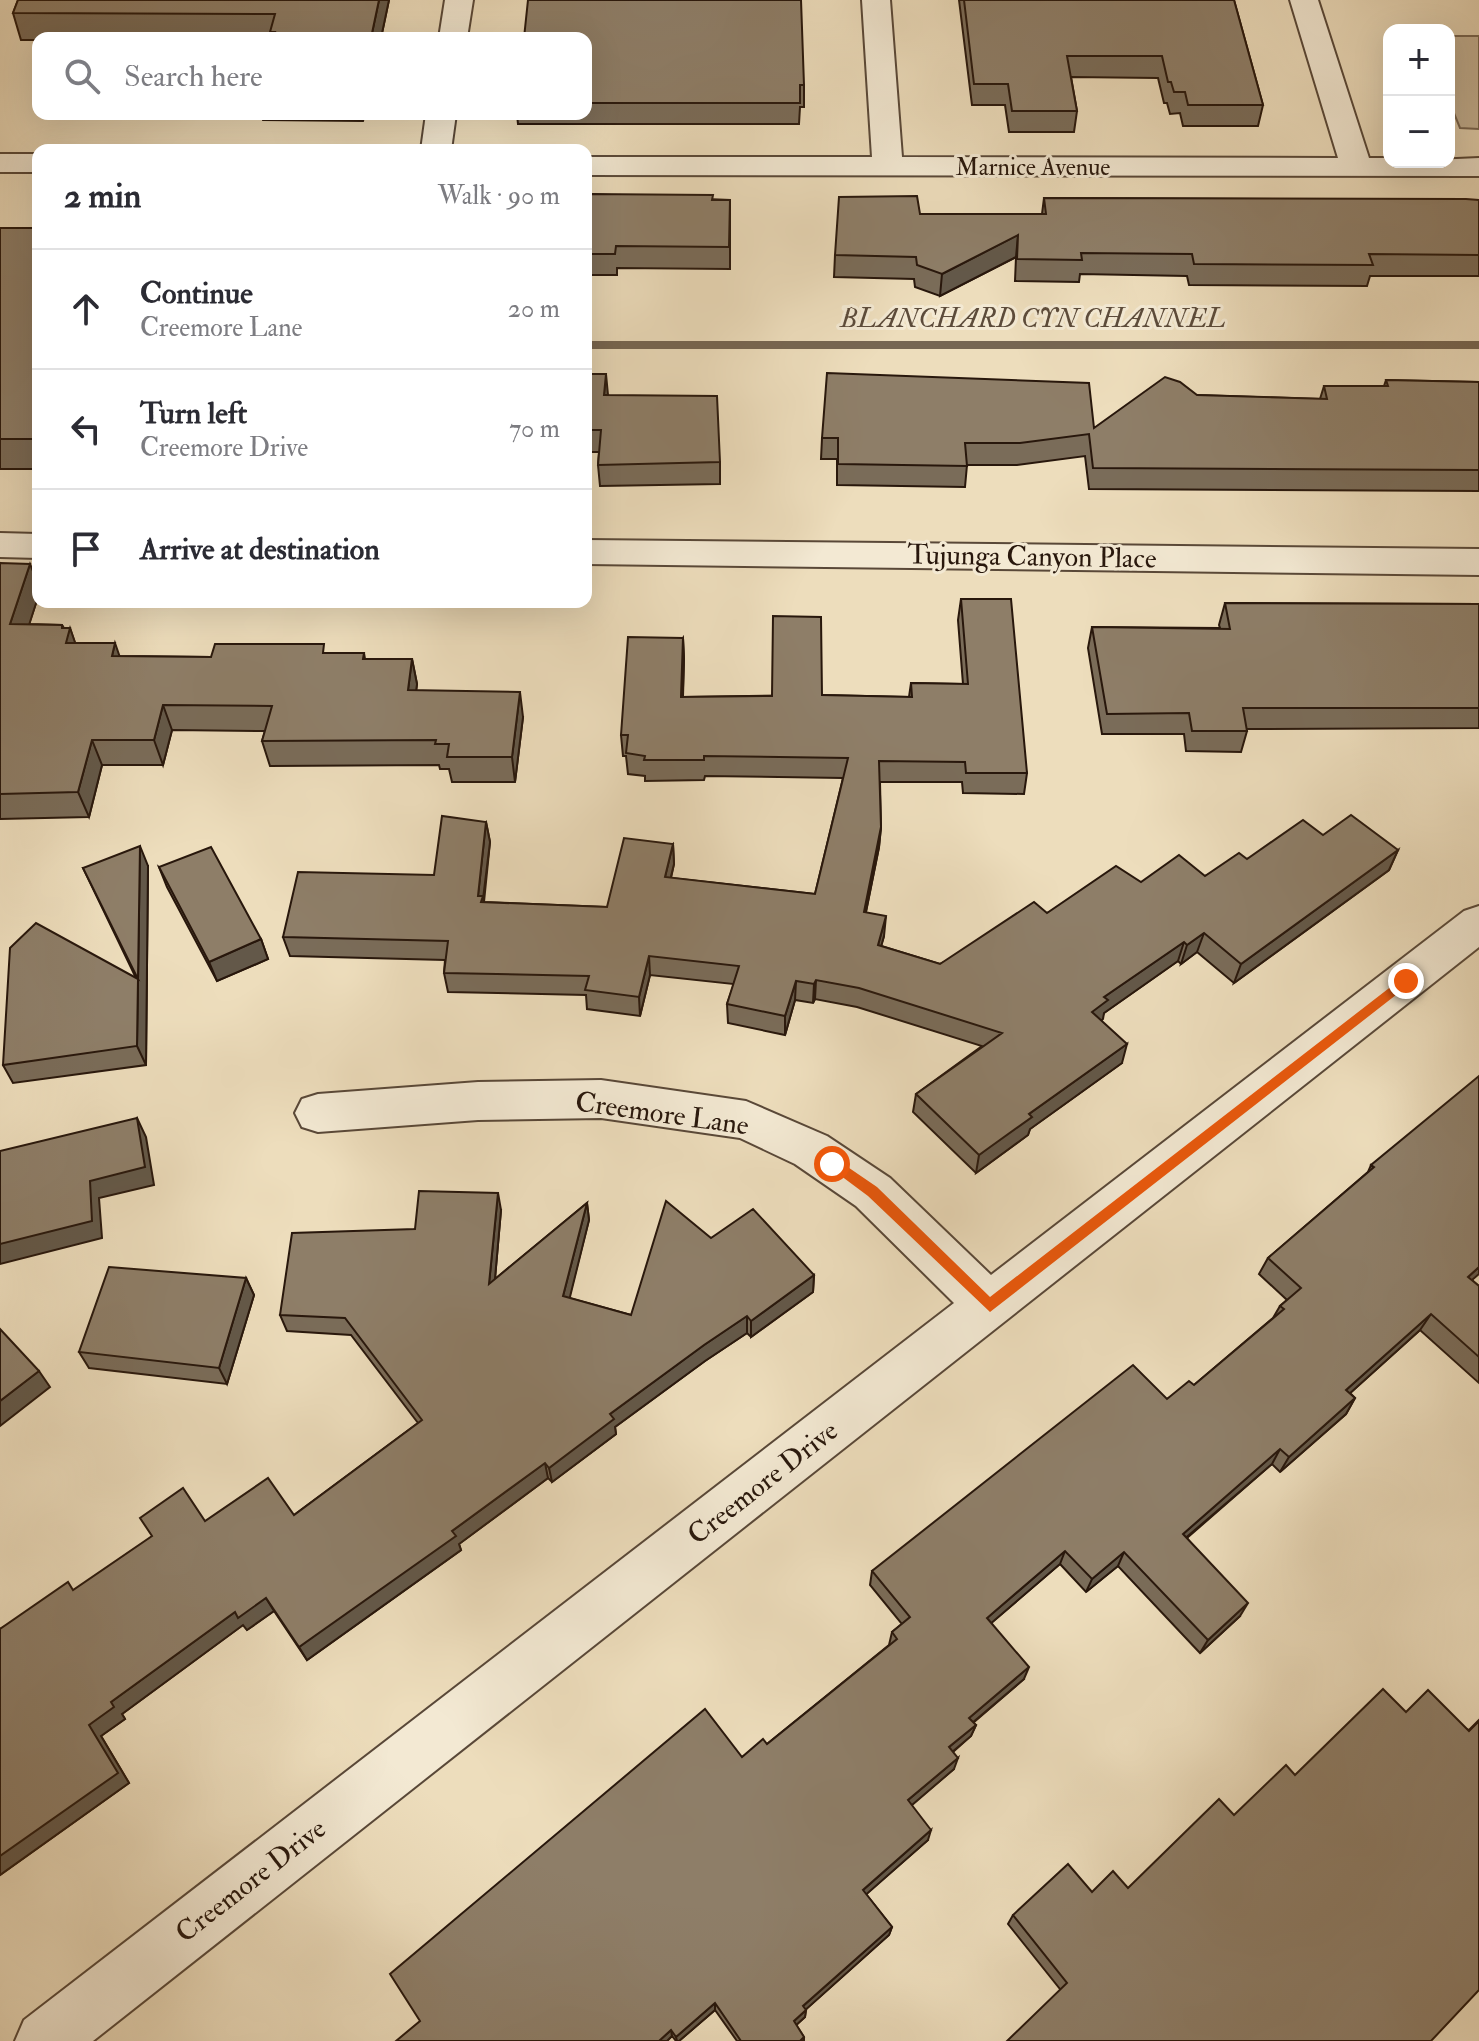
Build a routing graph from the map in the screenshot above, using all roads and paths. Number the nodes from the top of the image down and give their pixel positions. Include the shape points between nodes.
1 (459, 0) edge
2 (876, 0) edge
3 (1304, 0) edge
4 (454, 32) edge
5 (440, 120) edge
6 (437, 144) edge
7 (0, 163) edge
8 (32, 163) edge
9 (592, 166) edge
10 (1356, 166) junction
11 (888, 167) junction
12 (1479, 167) edge
13 (0, 545) edge
14 (32, 546) edge
15 (592, 552) edge
16 (1479, 562) edge
17 (1479, 923) edge
18 (318, 1113) dead end
19 (990, 1306) junction
20 (45, 2041) edge

1 - 4 street
2 - 11 street
3 - 10 street
5 - 6 street
7 - 8 street
9 - 11 street, Marnice Avenue
10 - 11 street, Marnice Avenue
10 - 12 street, Marnice Avenue
13 - 14 street
15 - 16 street, Tujunga Canyon Place
17 - 19 street, Creemore Drive
18 - 19 street, Creemore Lane via 478,1101 601,1099 746,1120 811,1150 873,1192
19 - 20 street, Creemore Drive

